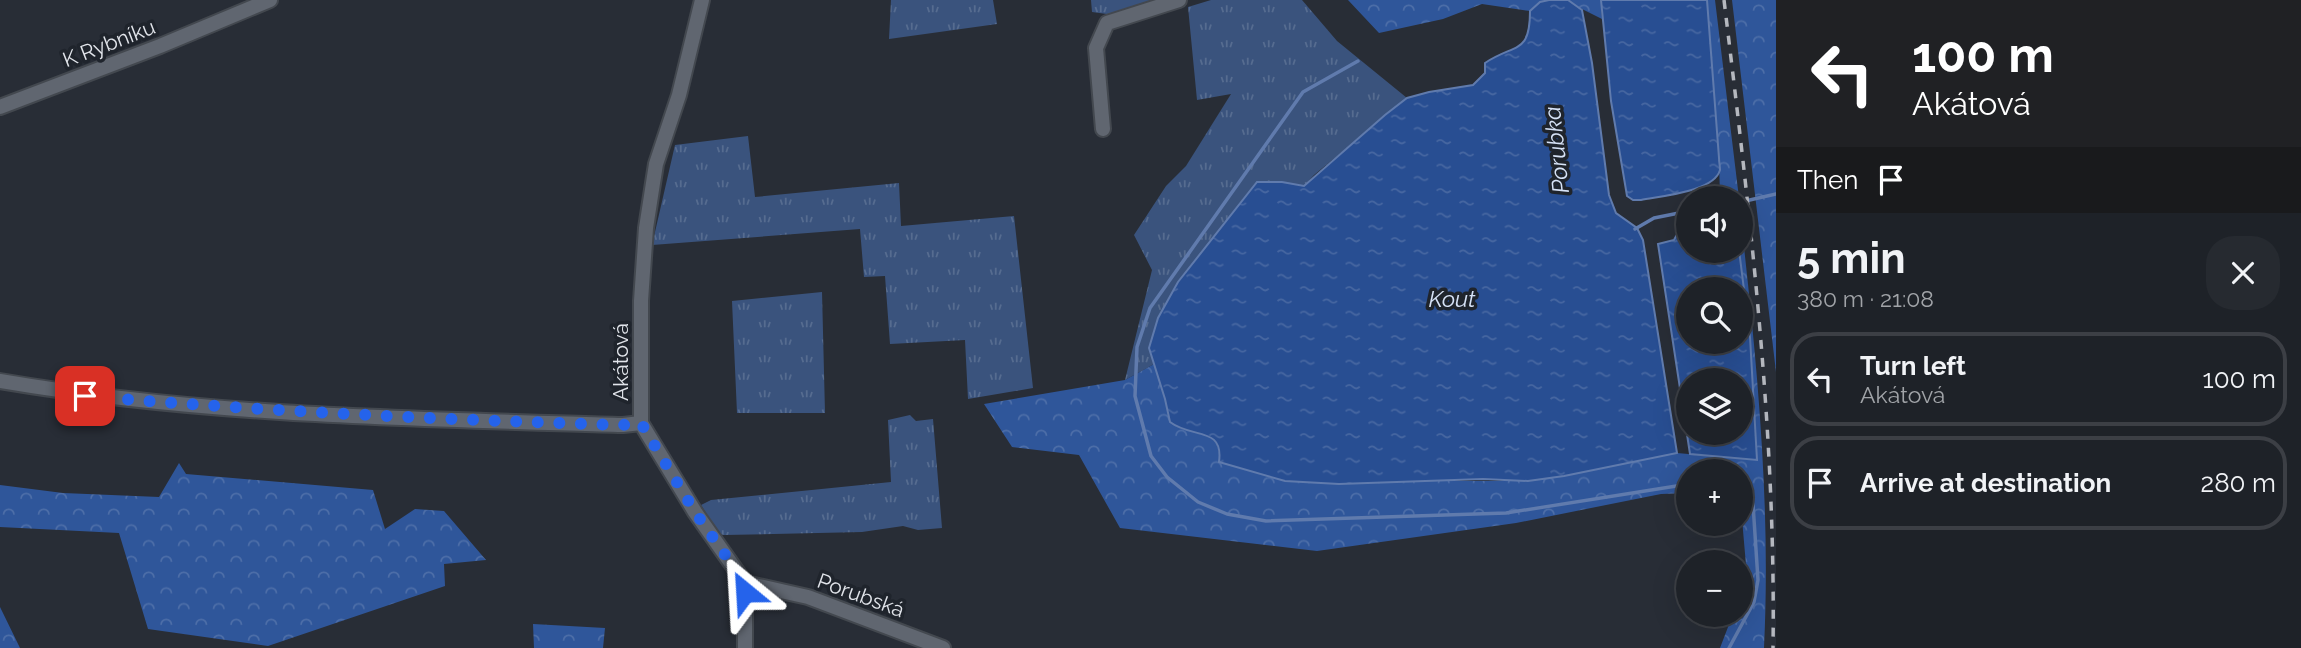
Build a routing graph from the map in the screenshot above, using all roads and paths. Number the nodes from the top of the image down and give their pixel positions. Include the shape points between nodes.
1 (270, 0) edge
2 (702, 0) edge
3 (1179, 0) edge
4 (0, 107) edge
5 (1103, 129) dead end
6 (0, 381) edge
7 (641, 423) junction
8 (745, 583) junction
9 (745, 648) edge
10 (943, 648) edge

1 - 4 street, K Rybníku
2 - 7 street, Akátová via 656,164 646,228
3 - 5 street via 1107,23 1096,48
6 - 7 street, Akátová via 85,396 213,407 406,419
7 - 8 street
8 - 9 street
8 - 10 street, Porubská via 808,597

